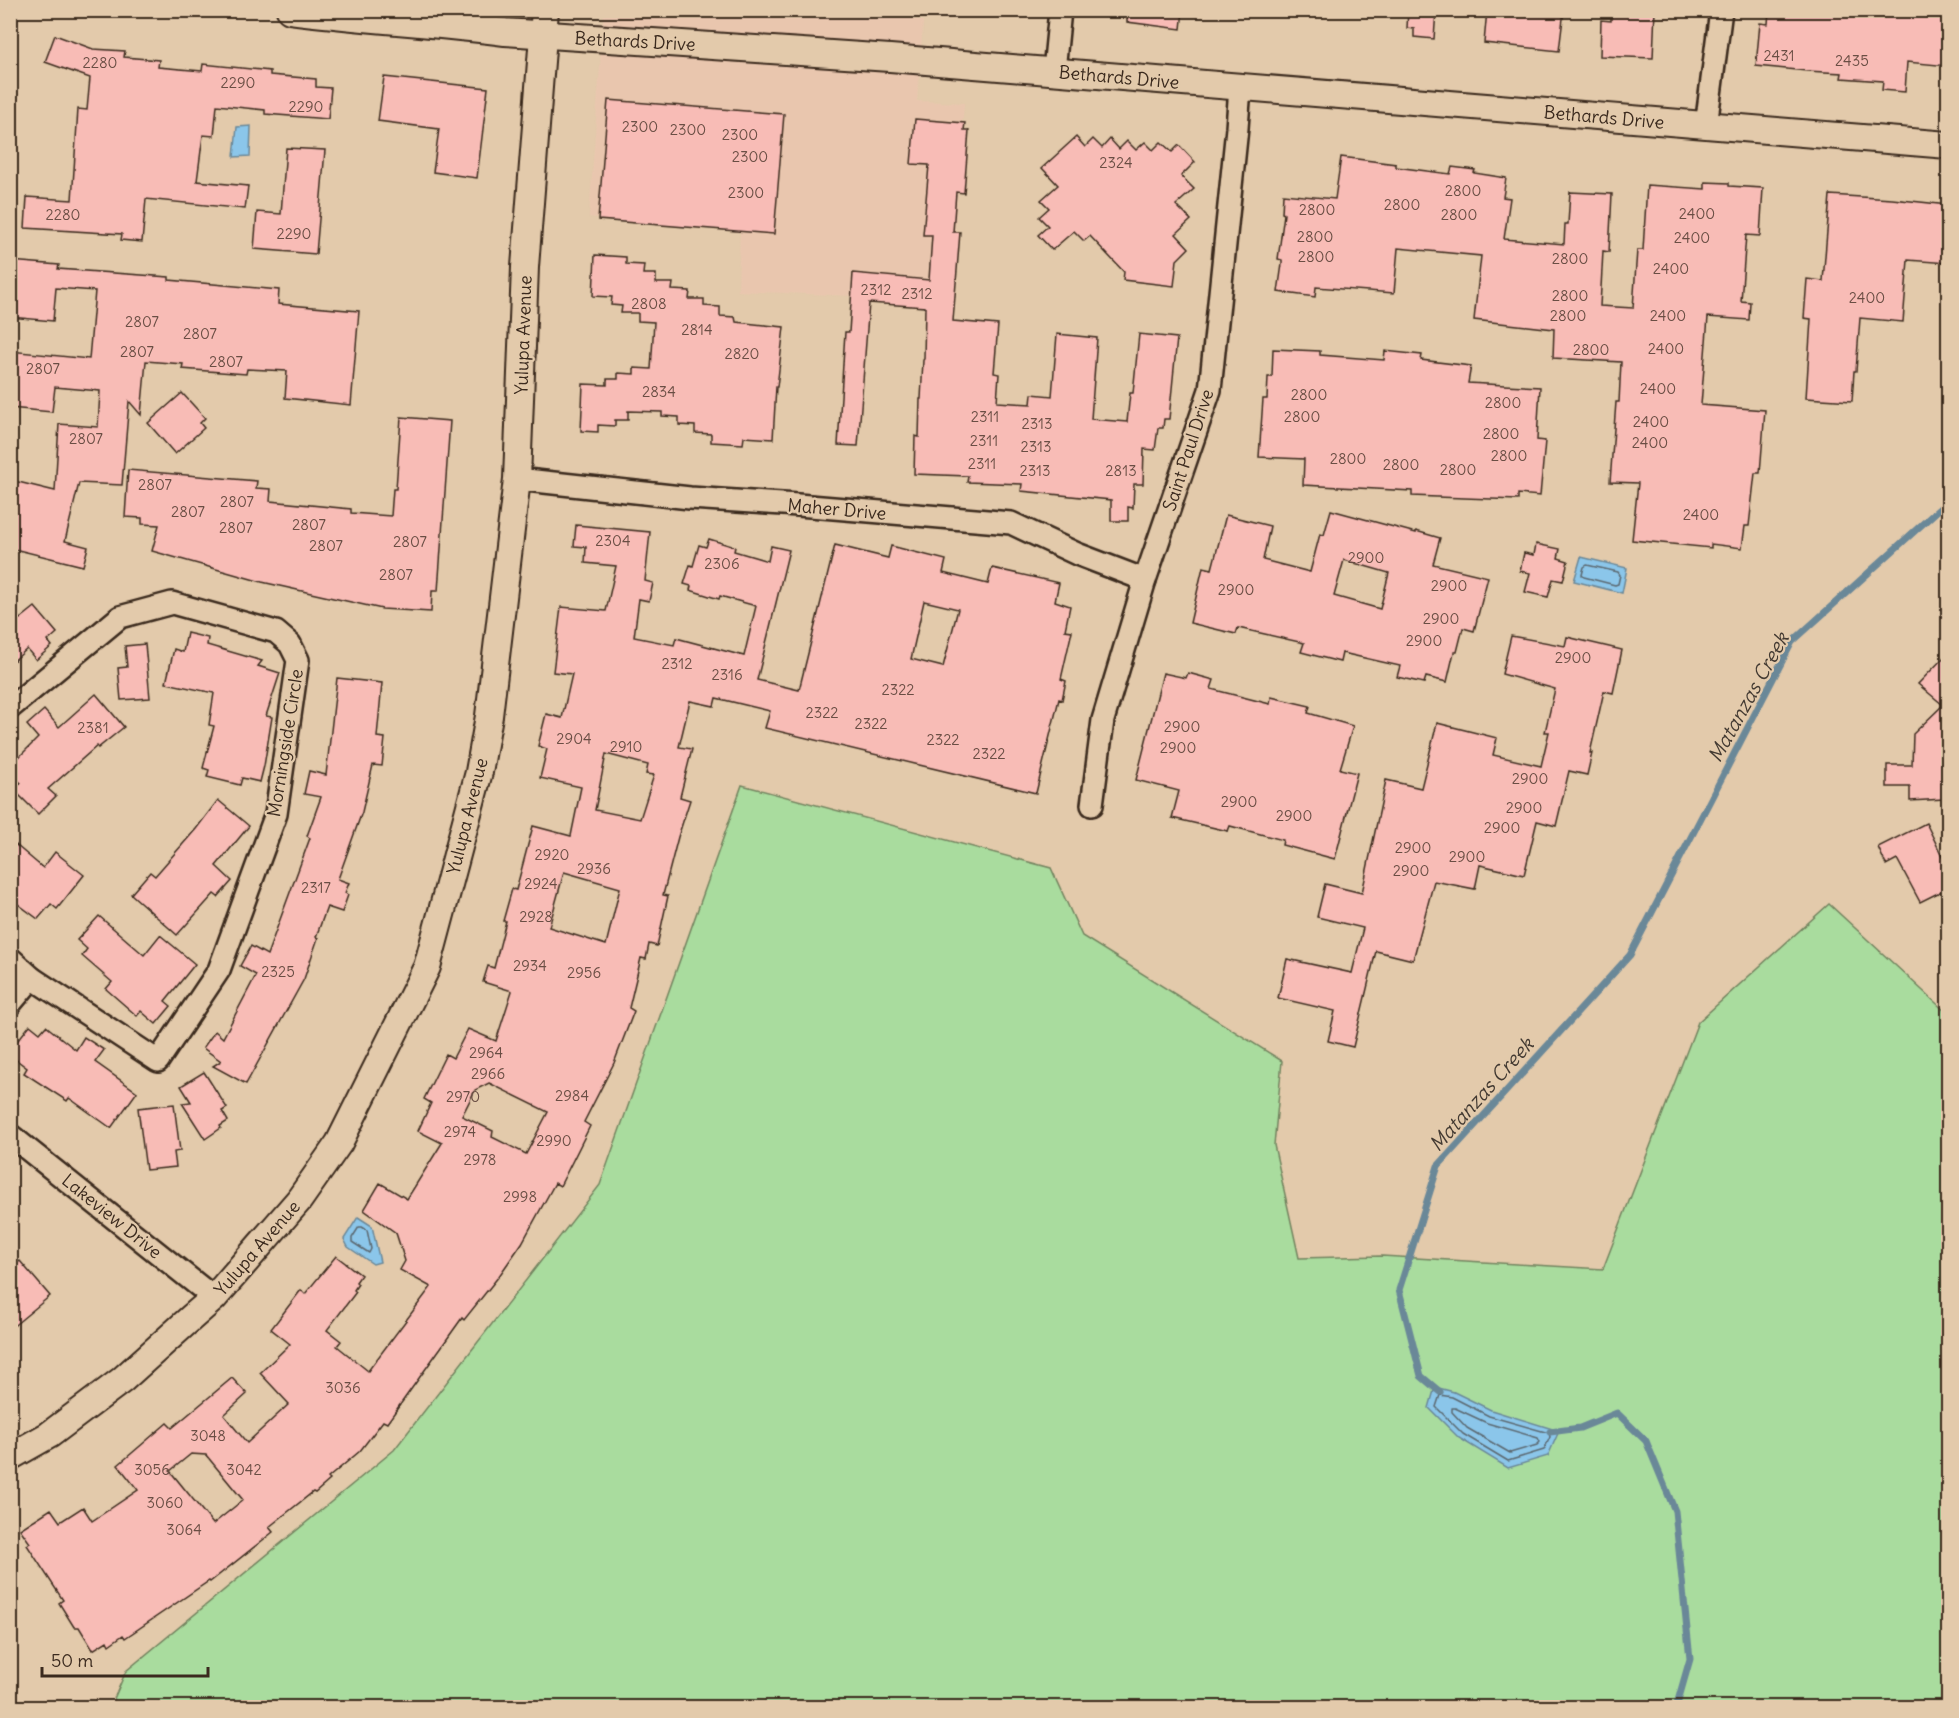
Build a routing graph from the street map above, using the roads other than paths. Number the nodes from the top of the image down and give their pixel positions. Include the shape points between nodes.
1 (290, 10) edge
2 (1060, 10) edge
3 (1721, 10) edge
4 (544, 23) edge
5 (1054, 71) junction
6 (1240, 87) junction
7 (1706, 126) junction
8 (1948, 145) edge
9 (517, 479) junction
10 (1145, 580) junction
11 (10, 708) edge
12 (1092, 805) dead end
13 (19, 972) edge
14 (10, 1004) edge
15 (10, 1135) edge
16 (214, 1298) junction
17 (10, 1457) edge

1 - 4 street, Bethards Drive via 372,20
2 - 5 street
3 - 7 street
4 - 5 street, Bethards Drive via 768,49
4 - 9 street, Yulupa Avenue via 525,267
5 - 6 street, Bethards Drive
6 - 7 street, Bethards Drive
6 - 10 street, Saint Paul Drive via 1210,390
7 - 8 street, Bethards Drive
9 - 10 street, Maher Drive via 690,498 1011,523
9 - 16 street, Yulupa Avenue via 479,772 427,967 339,1143 299,1200
10 - 12 street, Saint Paul Drive via 1102,720
11 - 13 street, Morningside Circle via 120,616 172,603 276,632 290,644 298,660 276,814 219,970 158,1061
13 - 14 street, Morningside Circle
15 - 16 street, Lakeview Drive
16 - 17 street, Yulupa Avenue via 122,1380 49,1435

